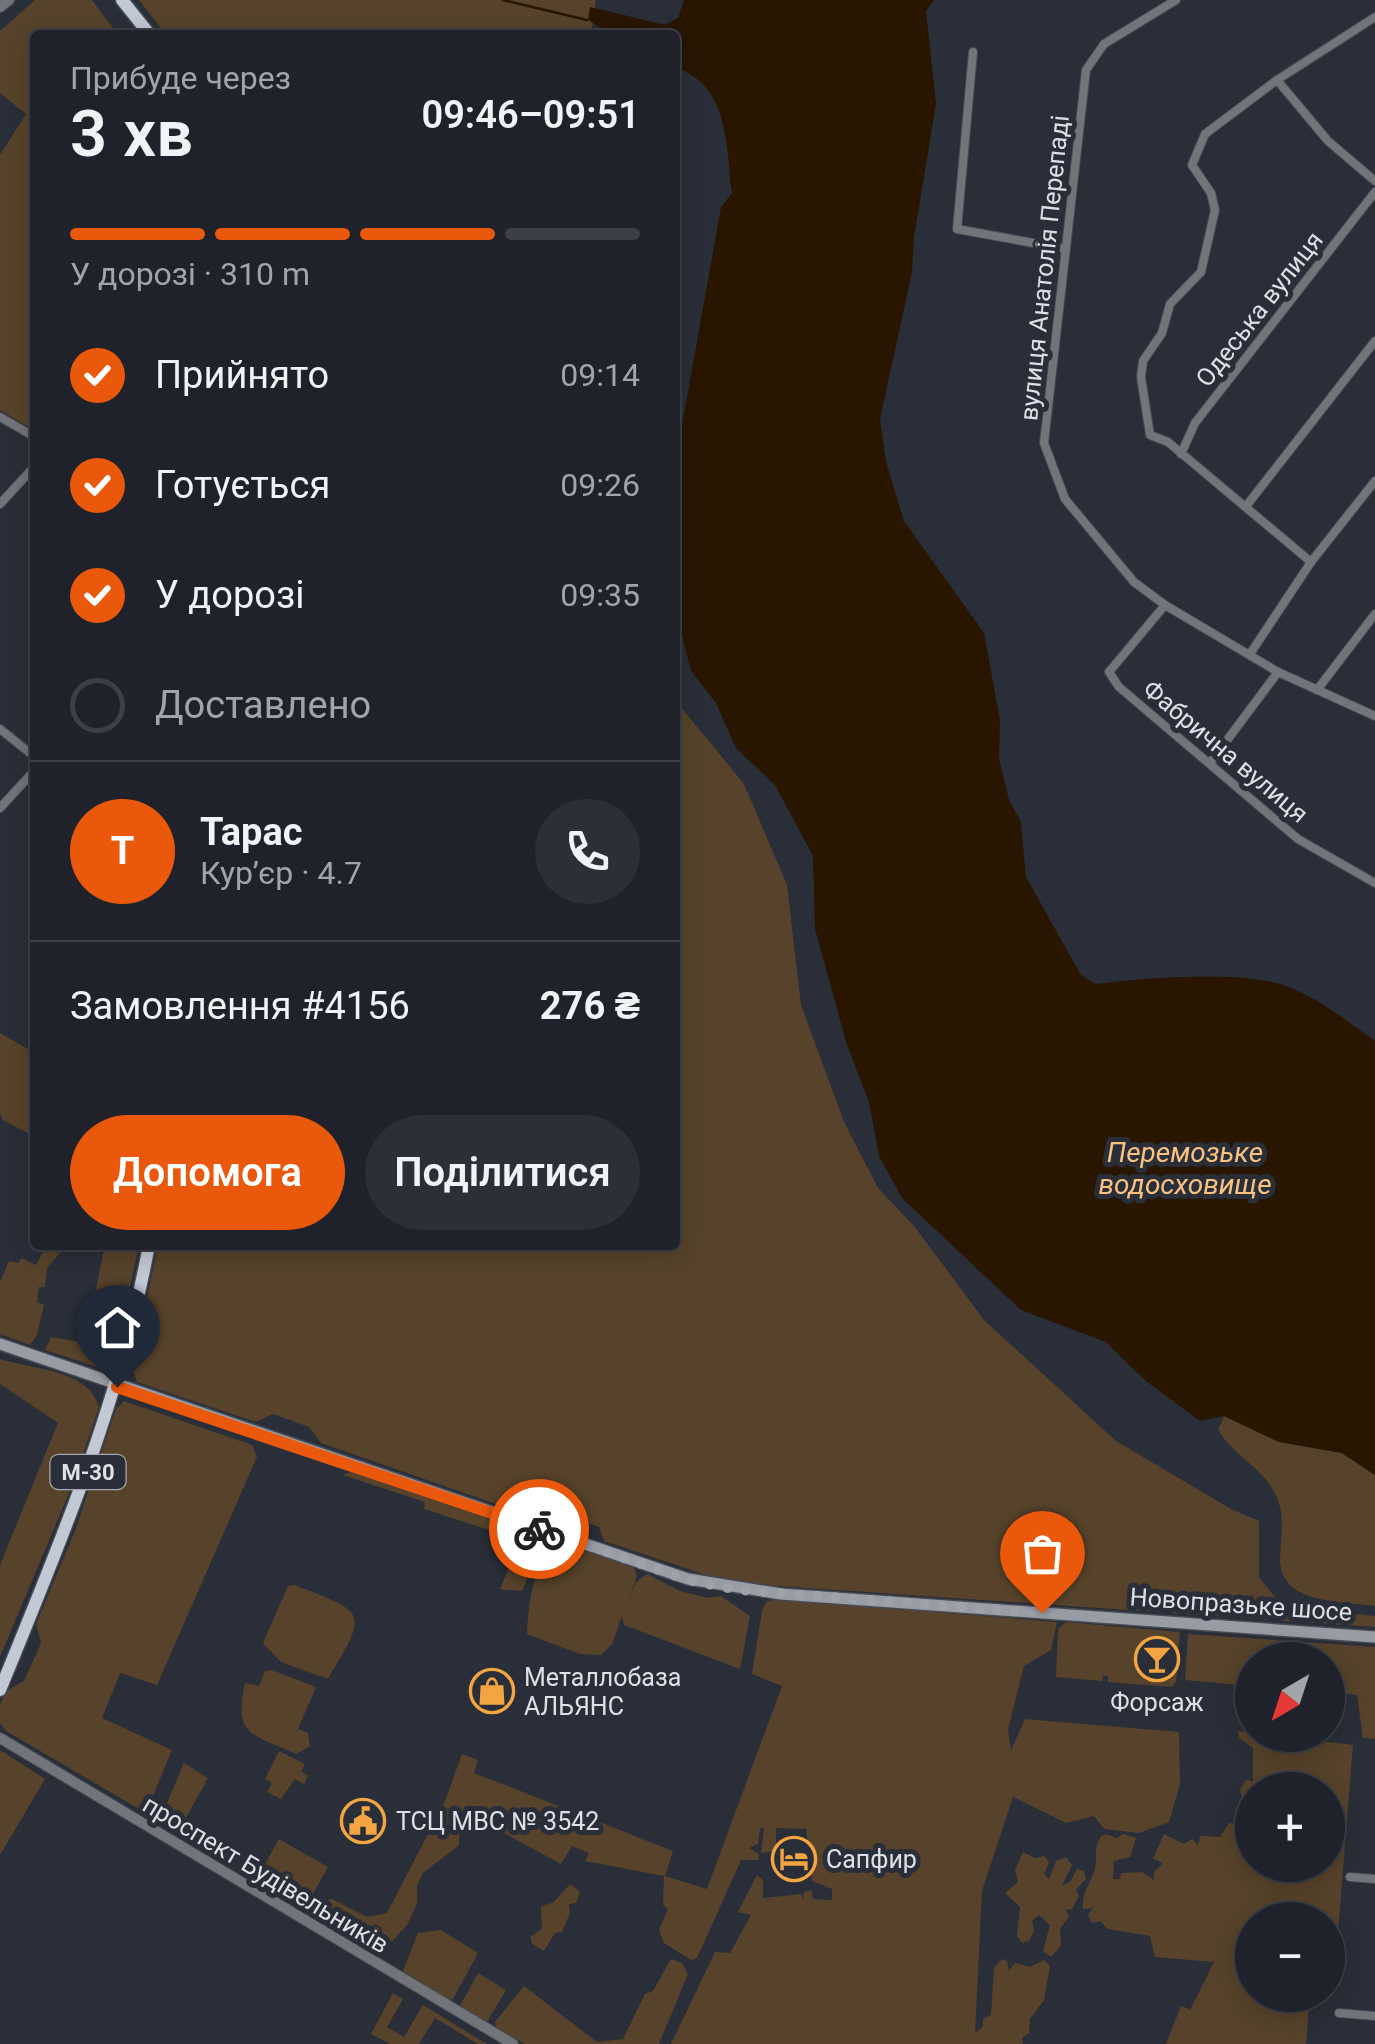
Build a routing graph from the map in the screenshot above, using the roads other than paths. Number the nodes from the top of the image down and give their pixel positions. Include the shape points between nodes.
1 (9, 0) edge
2 (122, 0) edge
3 (1176, 0) edge
4 (0, 8) edge
5 (1375, 17) edge
6 (146, 30) edge
7 (973, 52) dead end
8 (1277, 80) junction
9 (1375, 181) edge
10 (1375, 192) edge
11 (1066, 250) junction
12 (1375, 341) edge
13 (0, 416) edge
14 (30, 434) edge
15 (1180, 454) junction
16 (30, 471) edge
17 (1375, 481) edge
18 (0, 504) edge
19 (1247, 505) junction
20 (1312, 562) junction
21 (1165, 605) junction
22 (1375, 614) edge
23 (1250, 654) junction
24 (1278, 672) junction
25 (1317, 690) junction
26 (1375, 716) edge
27 (0, 728) edge
28 (30, 753) edge
29 (1210, 763) junction
30 (30, 775) edge
31 (0, 808) edge
32 (1375, 883) edge
33 (148, 1250) edge
34 (0, 1344) edge
35 (117, 1387) junction
36 (1375, 1636) edge
37 (0, 1690) edge
38 (0, 1738) edge
39 (1350, 1877) dead end
40 (1375, 1879) edge
41 (1339, 2013) dead end
42 (1375, 2016) edge
43 (513, 2044) edge

1 - 4 street
2 - 6 highway
3 - 11 street, вулиця Анатолія Перепаді via 1104,44 1086,70
5 - 8 street
7 - 11 street via 957,230
8 - 9 street via 1328,141
8 - 15 street via 1205,134 1192,165 1215,210 1201,272 1170,304 1140,377 1150,435
10 - 15 street, Одеська вулиця via 1195,423
11 - 21 street, вулиця Анатолія Перепаді via 1044,442 1064,500 1134,582
12 - 19 street
13 - 14 street
15 - 19 street
16 - 18 street
17 - 20 street
19 - 20 street
20 - 23 street
21 - 23 street, вулиця Анатолія Перепаді
21 - 29 street, Фабрична вулиця via 1109,672
22 - 25 street
23 - 24 street, вулиця Анатолія Перепаді
24 - 25 street, вулиця Анатолія Перепаді
24 - 29 street
25 - 26 street, вулиця Анатолія Перепаді
27 - 28 street
29 - 32 street, Фабрична вулиця via 1298,839
30 - 31 street
33 - 35 highway, М-30
34 - 35 main road, Новопразьке шосе
35 - 36 main road, Новопразьке шосе via 688,1580 738,1590
35 - 37 highway, М-30
38 - 43 street, проспект Будівельників
39 - 40 street
41 - 42 street

